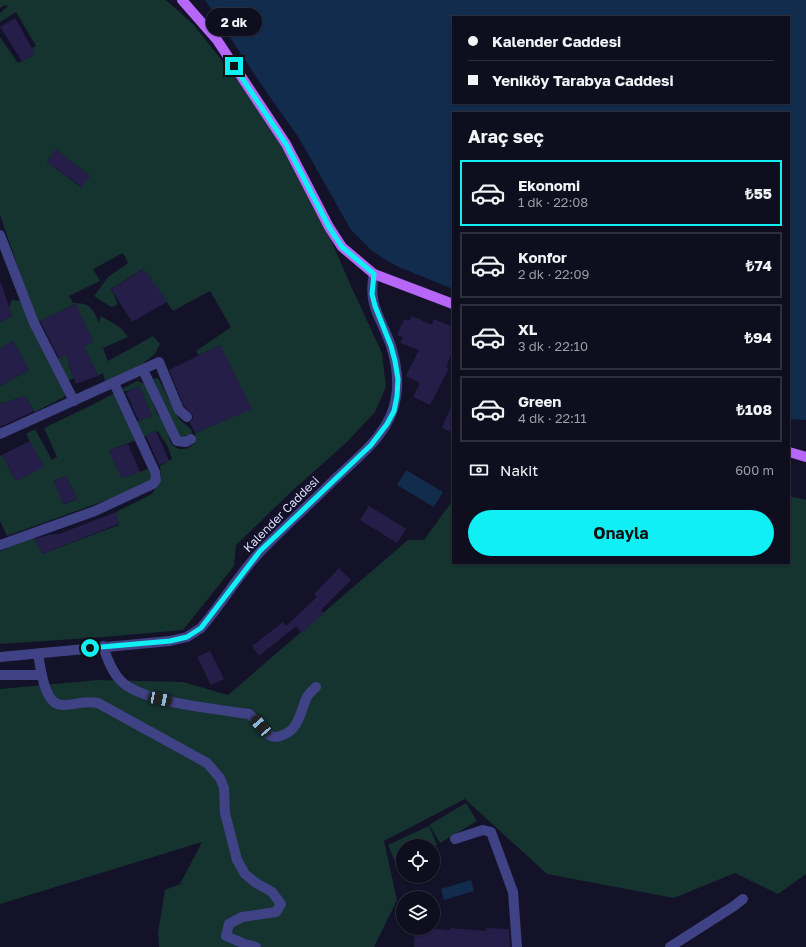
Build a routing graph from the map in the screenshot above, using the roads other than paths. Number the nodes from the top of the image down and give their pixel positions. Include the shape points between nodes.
1 (182, 0) edge
2 (0, 235) edge
3 (374, 274) junction
4 (452, 304) edge
5 (143, 370) junction
6 (114, 383) junction
7 (74, 401) junction
8 (187, 417) dead end
9 (0, 434) edge
10 (191, 439) dead end
11 (790, 452) edge
12 (806, 457) edge
13 (0, 545) edge
14 (103, 646) junction
15 (38, 654) junction
16 (0, 657) edge
17 (0, 675) edge
18 (42, 675) junction
19 (316, 687) dead end
20 (455, 839) dead end
21 (743, 899) dead end
22 (256, 947) edge
23 (517, 947) edge
24 (670, 947) edge

1 - 3 main road via 217,40 286,144 342,247
2 - 7 street via 34,324
3 - 4 main road
3 - 14 street, Kalender Caddesi via 372,294 391,346 398,379 394,411 379,435 260,551 201,628 187,637 170,641
5 - 6 street
5 - 8 street via 159,362 179,410
5 - 10 street via 177,441 186,442
6 - 7 street
6 - 13 street via 155,472 156,480 153,484 95,511
7 - 9 street
11 - 12 main road
14 - 15 street, Kalender Caddesi
14 - 19 street via 113,671 129,687 160,699 249,714 266,733 278,738 293,730 308,695
15 - 16 street, Kalender Caddesi
15 - 18 street
17 - 18 street
18 - 22 street via 48,695 54,703 63,706 83,702 98,703 207,762 214,770 224,788 225,813 237,860 245,874 272,892 281,904 276,912 242,917 229,924 226,936
20 - 23 street via 483,830 491,832 513,892
21 - 24 street

